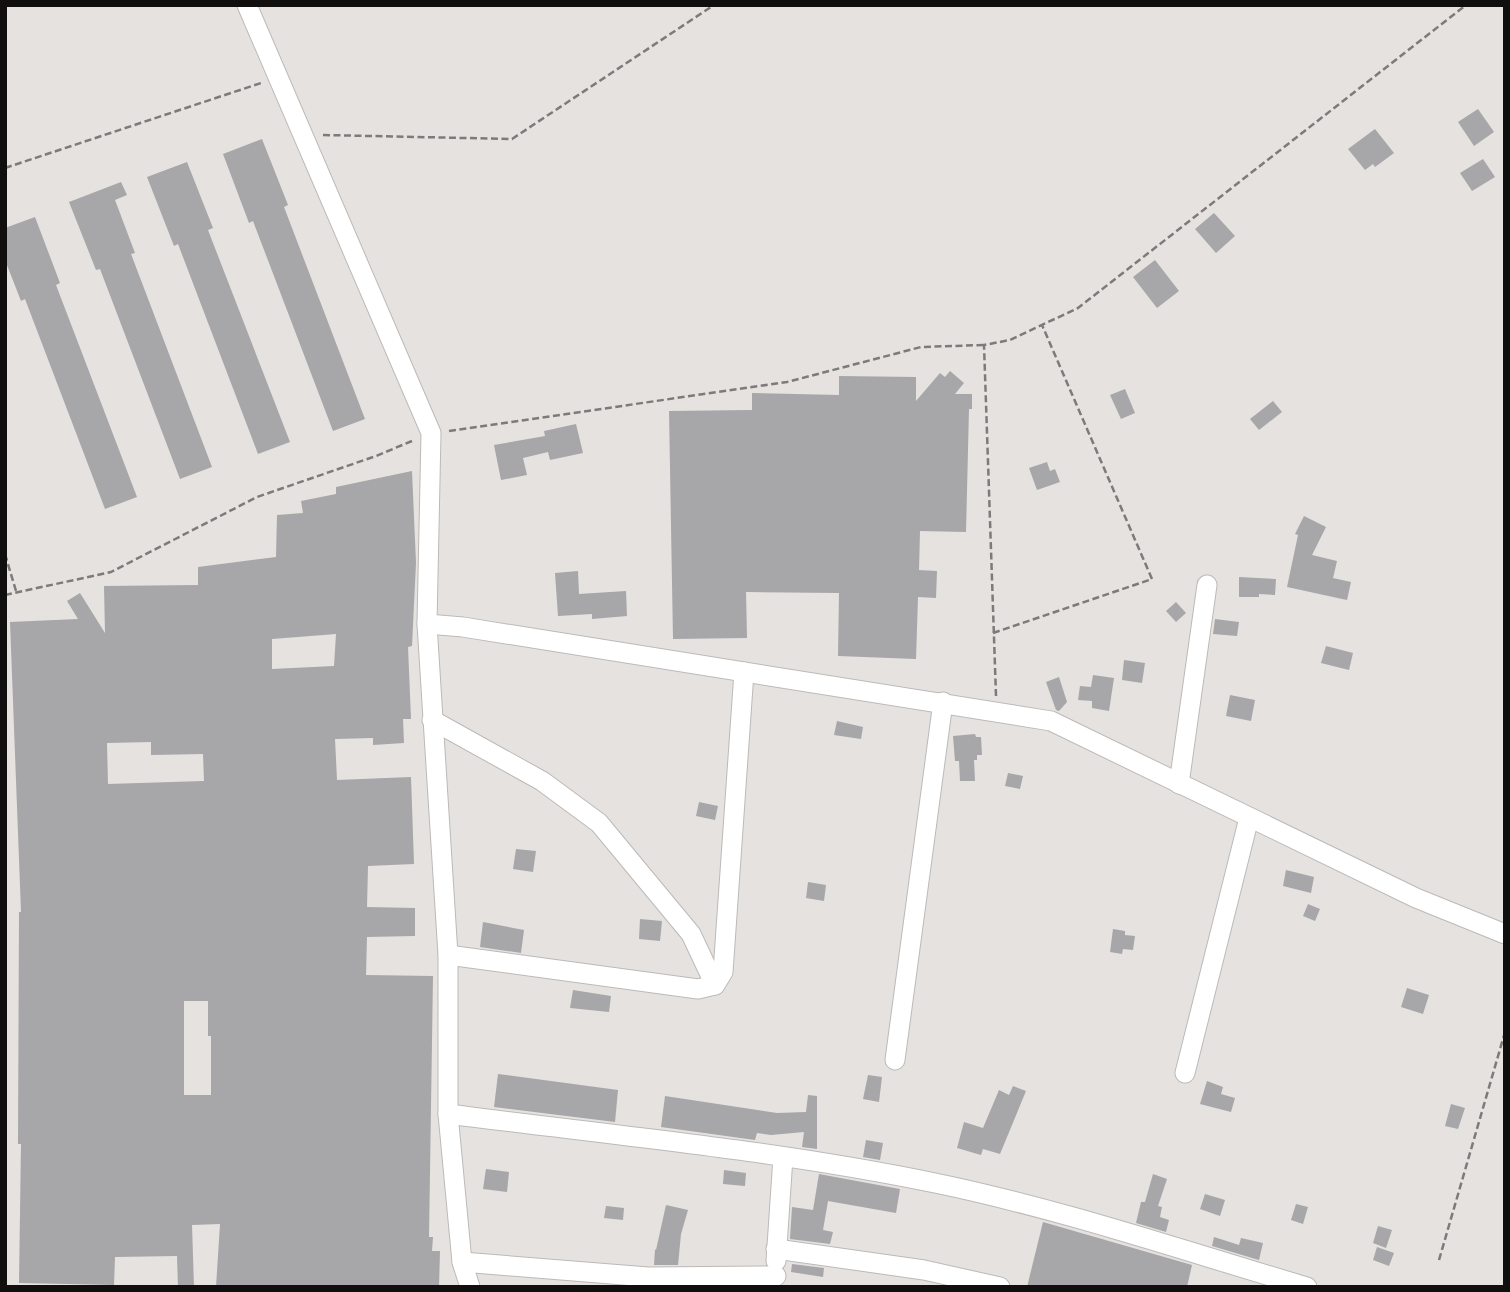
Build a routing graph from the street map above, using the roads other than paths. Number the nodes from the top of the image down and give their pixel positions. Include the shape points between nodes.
1 (247, 5) edge
2 (1207, 585) dead end
3 (427, 624) junction
4 (744, 672) junction
5 (943, 702) junction
6 (432, 720) junction
7 (1179, 784) junction
8 (1249, 818) junction
9 (1505, 934) edge
10 (448, 955) junction
11 (715, 985) junction
12 (895, 1060) dead end
13 (1185, 1073) dead end
14 (448, 1114) junction
15 (783, 1157) junction
16 (776, 1249) junction
17 (462, 1262) junction
18 (775, 1282) edge
19 (470, 1287) edge
20 (1000, 1287) edge
21 (1307, 1287) edge

1 - 3 street via 431,433
2 - 7 street
3 - 4 street
3 - 6 street
4 - 5 street
4 - 11 street via 723,972
5 - 7 street via 1051,721
5 - 12 street
6 - 10 street
6 - 11 street via 542,781 599,824 691,934
7 - 8 street
8 - 9 street via 1416,898
8 - 13 street
10 - 11 street via 698,989
10 - 14 street
14 - 15 street
14 - 17 street
15 - 16 street
15 - 21 street via 935,1183
16 - 18 street
16 - 20 street via 924,1270
17 - 18 street
17 - 19 street

